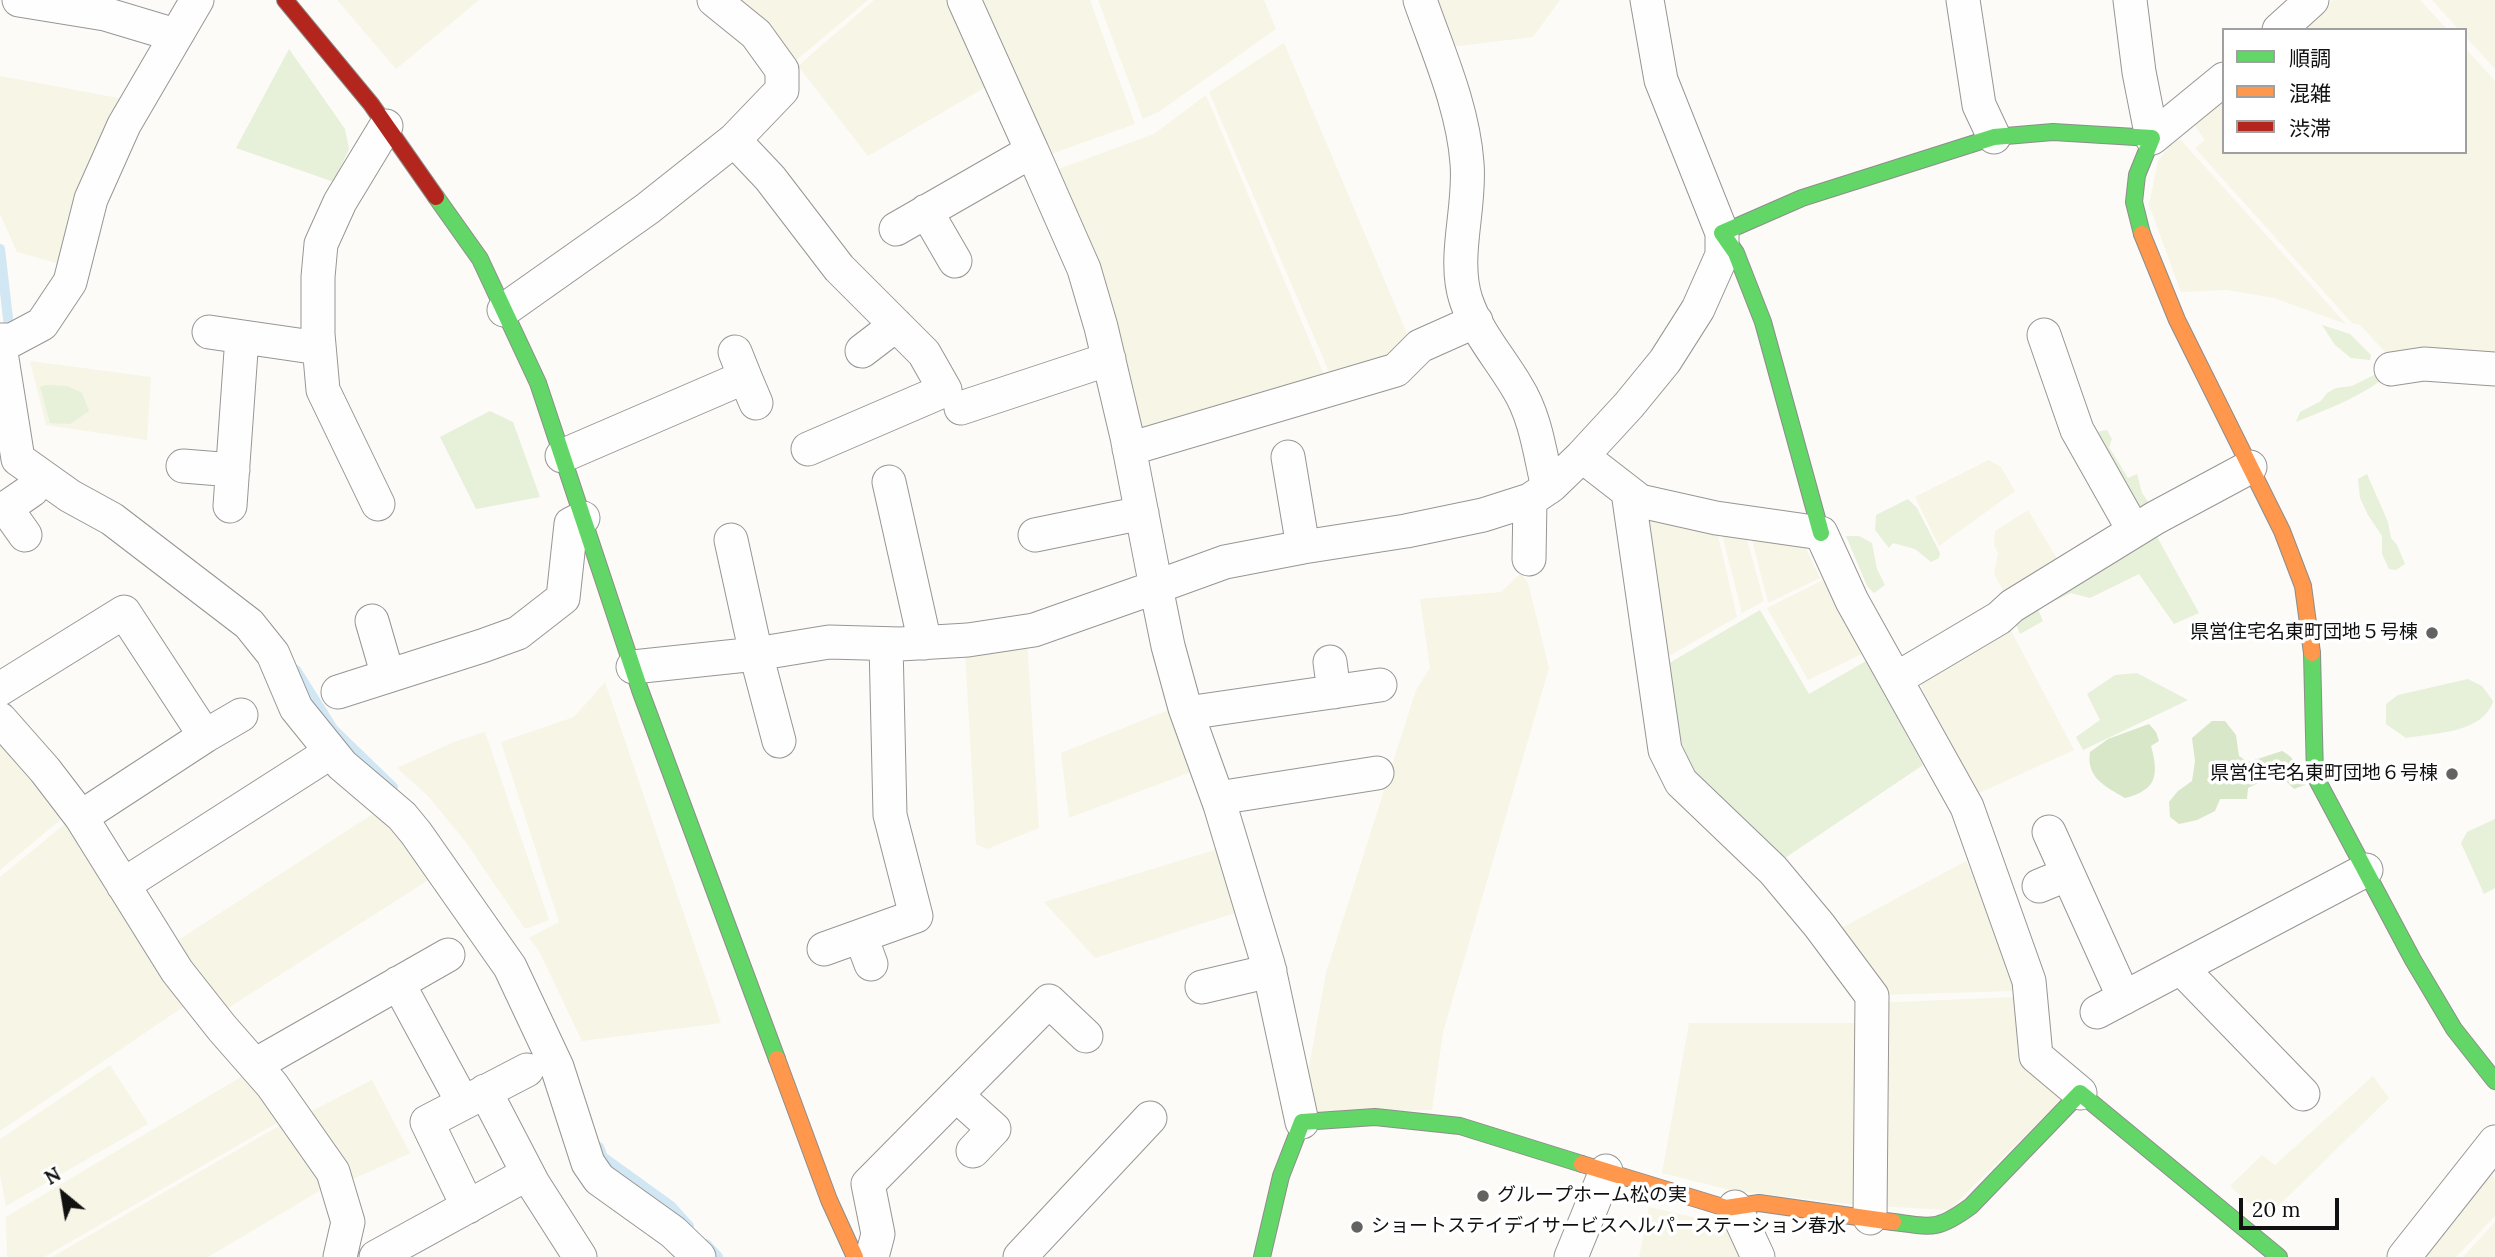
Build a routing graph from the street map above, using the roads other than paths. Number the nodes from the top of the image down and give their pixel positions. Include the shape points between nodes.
1 (19, 0) edge
2 (197, 0) edge
3 (714, 0) edge
4 (964, 0) edge
5 (1420, 0) edge
6 (1647, 0) edge
7 (1963, 0) edge
8 (2130, 0) edge
9 (2312, 0) edge
10 (289, 2) edge
11 (2280, 28) edge
12 (175, 35) junction
13 (2222, 81) edge
14 (386, 126) junction
15 (1994, 137) junction
16 (2152, 138) junction
17 (734, 140) junction
18 (1032, 150) junction
19 (926, 211) junction
20 (896, 229) dead end
21 (1722, 233) junction
22 (955, 261) dead end
23 (504, 310) junction
24 (1476, 321) junction
25 (896, 325) junction
26 (209, 332) dead end
27 (2044, 335) dead end
28 (242, 337) junction
29 (4, 342) edge
30 (319, 348) junction
31 (862, 351) dead end
32 (1109, 359) junction
33 (2391, 369) dead end
34 (2495, 369) edge
35 (745, 377) dead end
36 (961, 408) dead end
37 (808, 449) dead end
38 (1129, 449) junction
39 (562, 456) junction
40 (1582, 456) junction
41 (1288, 457) dead end
42 (183, 466) dead end
43 (2250, 467) junction
44 (233, 470) junction
45 (889, 482) dead end
46 (1628, 492) junction
47 (1539, 494) junction
48 (13, 502) edge
49 (378, 504) dead end
50 (230, 506) dead end
51 (1142, 513) junction
52 (583, 518) junction
53 (2134, 531) junction
54 (1821, 533) junction
55 (25, 535) dead end
56 (1035, 535) dead end
57 (731, 540) dead end
58 (1303, 547) junction
59 (1529, 559) dead end
60 (1156, 587) junction
61 (372, 621) dead end
62 (925, 643) junction
63 (886, 644) junction
64 (755, 654) junction
65 (632, 667) junction
66 (388, 676) junction
67 (1896, 679) junction
68 (1380, 685) dead end
69 (0, 689) edge
70 (338, 692) dead end
71 (1187, 713) junction
72 (241, 715) dead end
73 (0, 719) edge
74 (205, 736) junction
75 (779, 741) dead end
76 (320, 760) dead end
77 (1377, 773) dead end
78 (1217, 798) junction
79 (81, 817) junction
80 (2049, 832) dead end
81 (2365, 870) junction
82 (123, 886) junction
83 (824, 949) dead end
84 (448, 955) dead end
85 (2181, 968) junction
86 (1270, 971) junction
87 (398, 983) junction
88 (1202, 987) dead end
89 (1086, 1036) dead end
90 (255, 1065) junction
91 (527, 1070) dead end
92 (2495, 1081) edge
93 (2080, 1093) junction
94 (2303, 1094) dead end
95 (956, 1095) junction
96 (474, 1097) junction
97 (1150, 1118) dead end
98 (1302, 1122) junction
99 (2495, 1142) edge
100 (973, 1152) dead end
101 (1606, 1171) junction
102 (536, 1187) junction
103 (468, 1207) junction
104 (1735, 1207) junction
105 (1870, 1218) junction
106 (340, 1257) edge
107 (376, 1257) edge
108 (580, 1257) edge
109 (699, 1257) edge
110 (855, 1257) edge
111 (872, 1257) edge
112 (1020, 1257) edge
113 (1262, 1257) edge
114 (1571, 1257) edge
115 (1758, 1257) edge
116 (2279, 1257) edge
117 (2404, 1257) edge

1 - 12 street via 105,15
2 - 12 street
3 - 17 street via 756,34 782,69 782,90
4 - 18 street
5 - 24 street via 1452,91 1467,162 1462,281
6 - 21 street via 1661,80
7 - 15 street via 1979,105
8 - 16 street
9 - 11 street
10 - 14 street
12 - 29 street via 124,125 91,198 70,282 42,324
13 - 16 street
14 - 23 street via 480,259
14 - 30 street via 340,202 321,244
15 - 16 street via 2053,131
15 - 21 street via 1802,198
16 - 43 street via 2137,175 2134,202 2144,243
17 - 23 street via 647,209
17 - 25 street via 770,178 772,204
18 - 19 street
18 - 32 street via 1084,268
19 - 20 street
19 - 22 street
21 - 40 street via 1722,255 1691,320 1665,361
21 - 54 street via 1736,253 1763,322
23 - 39 street via 538,383
24 - 38 street via 1420,346 1396,370
24 - 47 street via 1530,413
25 - 31 street
25 - 37 street via 925,353 945,390
26 - 28 street
27 - 53 street via 2077,430
28 - 30 street
28 - 44 street
29 - 109 street via 18,459 111,519 249,624 272,654 296,708 342,765 402,816 510,967 557,1067 588,1163 599,1180 673,1232
30 - 49 street via 323,390
32 - 36 street
32 - 38 street
33 - 34 street via 2424,363
35 - 39 street
38 - 51 street
39 - 52 street
40 - 46 street
40 - 47 street
41 - 58 street
42 - 44 street
43 - 53 street
43 - 81 street via 2303,586 2312,653 2315,776
44 - 50 street
45 - 62 street
46 - 54 street via 1640,501 1716,518
46 - 105 street via 1665,750 1673,769 1773,870 1872,996
47 - 58 street via 1483,515
47 - 59 street
48 - 55 street
51 - 56 street
51 - 60 street
52 - 65 street
52 - 66 street via 571,524 564,598 518,633
53 - 67 street
54 - 67 street
57 - 64 street
58 - 60 street via 1225,562
60 - 62 street via 1034,630
60 - 71 street
61 - 66 street
62 - 63 street
63 - 64 street via 829,642
63 - 83 street via 890,814 916,916 866,951
64 - 65 street
64 - 75 street
65 - 110 street via 829,1200
66 - 70 street
67 - 93 street via 1967,807 2029,981 2036,1056
68 - 71 street via 1332,677
69 - 74 street via 124,612
71 - 78 street
72 - 74 street
73 - 79 street
74 - 79 street
76 - 82 street
77 - 78 street
78 - 86 street
79 - 82 street
80 - 85 street via 2054,880 2111,1005
81 - 85 street
81 - 92 street via 2454,1029
82 - 90 street via 177,971
84 - 87 street
85 - 94 street
86 - 88 street
86 - 98 street
87 - 90 street
87 - 96 street
89 - 95 street via 1049,1001
90 - 106 street via 333,1172 348,1222
91 - 96 street
93 - 105 street via 1952,1220 1932,1227
93 - 116 street
95 - 100 street via 994,1129
95 - 111 street via 868,1184 878,1234
96 - 102 street
96 - 103 street via 427,1122
97 - 112 street
98 - 101 street via 1375,1117 1460,1126
98 - 113 street via 1281,1176
99 - 117 street
101 - 104 street
101 - 114 street
102 - 103 street via 527,1174
102 - 108 street
103 - 107 street
104 - 105 street via 1759,1203
104 - 115 street

